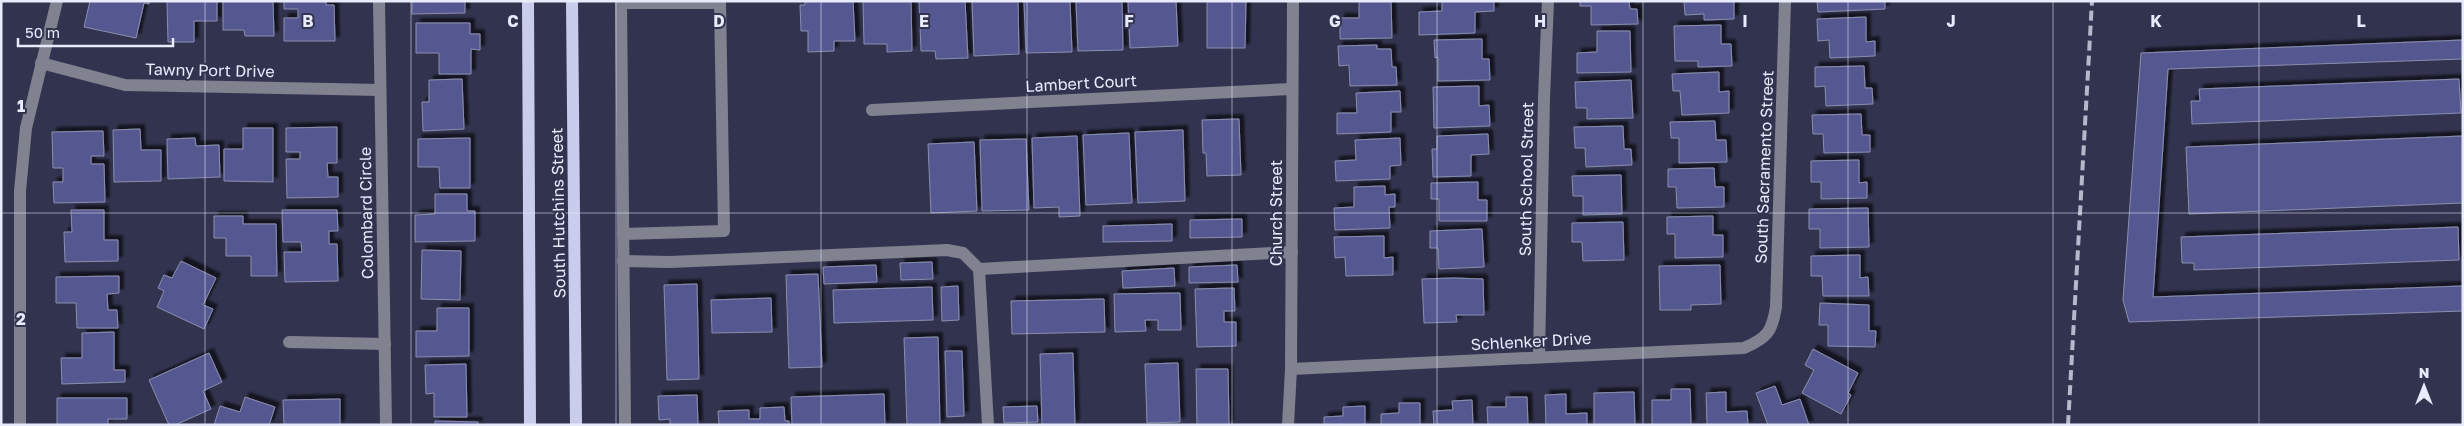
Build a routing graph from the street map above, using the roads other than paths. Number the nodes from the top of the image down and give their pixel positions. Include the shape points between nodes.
1 (57, 1) edge
2 (379, 1) edge
3 (528, 1) edge
4 (572, 1) edge
5 (1293, 1) edge
6 (1548, 1) edge
7 (1785, 1) edge
8 (621, 2) edge
9 (41, 63) junction
10 (1291, 89) junction
11 (380, 90) junction
12 (872, 110) dead end
13 (623, 234) junction
14 (1292, 252) junction
15 (623, 262) junction
16 (979, 269) junction
17 (1768, 333) joint
18 (290, 342) dead end
19 (385, 344) junction
20 (1539, 356) junction
21 (1291, 369) junction
22 (20, 425) edge
23 (386, 425) edge
24 (530, 425) edge
25 (576, 425) edge
26 (626, 425) edge
27 (988, 425) edge
28 (1288, 425) edge

1 - 9 street
2 - 11 street, Colombard Circle
3 - 24 main road, South Hutchins Street
4 - 25 main road, South Hutchins Street
5 - 10 street, Church Street
6 - 20 street, South School Street
7 - 17 street, South Sacramento Street via 1776,307
8 - 13 street
8 - 13 street via 720,3 724,232
9 - 11 street, Tawny Port Drive via 125,85
9 - 22 street via 26,128 20,191
10 - 12 street, Lambert Court
10 - 14 street, Church Street
11 - 19 street, Colombard Circle
13 - 15 street
14 - 16 street
14 - 21 street, Church Street
15 - 16 street via 948,250 963,253
15 - 26 street
16 - 27 street
17 - 20 street, Schlenker Drive via 1762,340 1744,348
18 - 19 street
19 - 23 street, Colombard Circle
20 - 21 street, Schlenker Drive
21 - 28 street, Church Street

